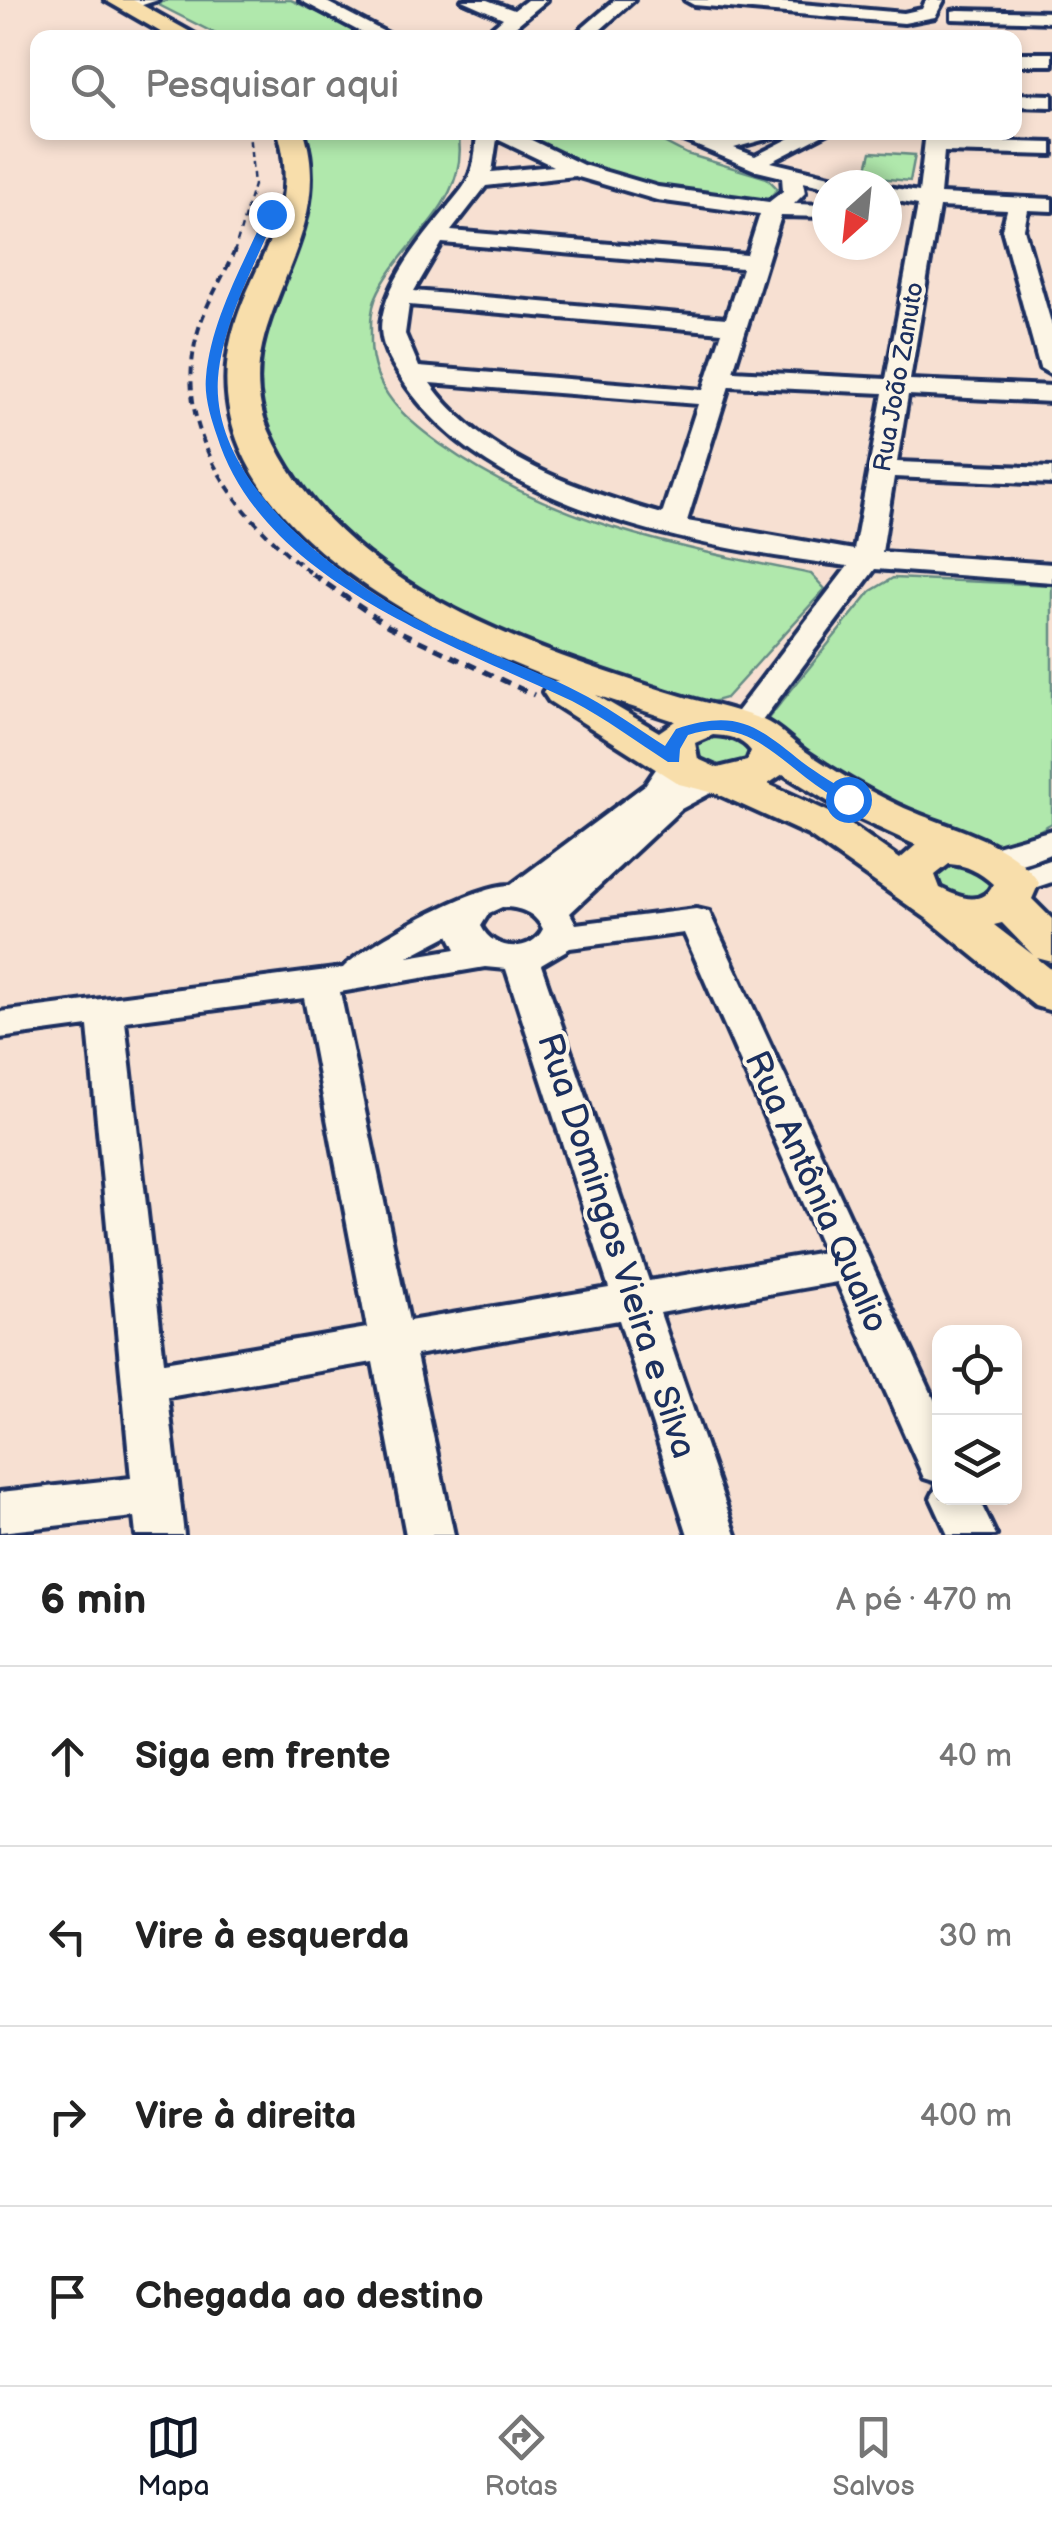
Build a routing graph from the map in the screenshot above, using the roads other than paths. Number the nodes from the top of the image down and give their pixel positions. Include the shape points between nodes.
1 (308, 0) edge
2 (471, 0) edge
3 (538, 0) edge
4 (626, 0) edge
5 (694, 0) edge
6 (935, 0) edge
7 (135, 1) edge
8 (959, 7) edge
9 (516, 17) junction
10 (883, 17) junction
11 (1052, 17) edge
12 (178, 30) edge
13 (197, 30) edge
14 (370, 30) edge
15 (499, 30) edge
16 (595, 30) edge
17 (881, 30) edge
18 (1022, 59) edge
19 (1052, 59) edge
20 (1022, 100) edge
21 (1052, 101) edge
22 (271, 140) edge
23 (292, 140) edge
24 (486, 140) edge
25 (515, 140) edge
26 (692, 140) edge
27 (757, 140) edge
28 (781, 140) edge
29 (935, 140) edge
30 (947, 140) edge
31 (707, 147) junction
32 (1052, 149) edge
33 (764, 167) junction
34 (578, 172) junction
35 (792, 174) junction
36 (812, 178) edge
37 (479, 180) junction
38 (902, 197) edge
39 (928, 204) junction
40 (1022, 204) junction
41 (1052, 204) edge
42 (902, 208) edge
43 (772, 210) junction
44 (812, 211) edge
45 (436, 236) junction
46 (756, 262) junction
47 (400, 297) junction
48 (736, 326) junction
49 (1052, 368) edge
50 (411, 374) junction
51 (717, 388) junction
52 (896, 388) junction
53 (1052, 394) edge
54 (883, 468) junction
55 (1052, 476) edge
56 (672, 526) junction
57 (866, 562) junction
58 (1052, 574) edge
59 (745, 730) junction
60 (698, 772) junction
61 (1052, 840) edge
62 (1009, 873) edge
63 (519, 896) junction
64 (933, 903) junction
65 (476, 906) junction
66 (529, 940) junction
67 (1052, 946) edge
68 (333, 982) junction
69 (1052, 995) edge
70 (105, 1009) junction
71 (0, 1024) edge
72 (847, 1264) junction
73 (635, 1299) junction
74 (391, 1342) junction
75 (147, 1383) junction
76 (932, 1447) edge
77 (958, 1505) edge
78 (0, 1512) edge
79 (158, 1515) edge
80 (430, 1535) edge
81 (712, 1535) edge
82 (972, 1535) edge

1 - 14 street
2 - 9 street
3 - 9 street
4 - 16 street
5 - 10 street
6 - 10 street via 921,16
7 - 12 main road
7 - 13 main road
8 - 11 street
9 - 15 street
10 - 17 street
18 - 19 street
20 - 21 street
22 - 60 main road via 271,214 221,333 212,380 222,436 243,481 282,529 345,582 435,635 582,700
23 - 59 main road via 296,214 248,334 240,378 251,433 272,475 339,546 452,622 595,682
24 - 37 street
25 - 34 street
26 - 31 street
27 - 31 street
28 - 33 street via 764,157
29 - 39 street, Rua João Zanuto
30 - 32 street
31 - 33 street
33 - 35 street
34 - 37 street
34 - 43 street via 670,196
35 - 36 street
35 - 43 street via 794,193
37 - 45 street
38 - 39 street
39 - 40 street
39 - 42 street
39 - 52 street, Rua João Zanuto
40 - 41 street
40 - 49 street via 1013,229
43 - 44 street
43 - 46 street
45 - 46 street
45 - 47 street
46 - 48 street
47 - 48 street
47 - 50 street via 393,335
48 - 51 street
50 - 51 street
50 - 56 street via 436,408 475,442 528,474
51 - 52 street
51 - 56 street
52 - 53 street
52 - 54 street, Rua João Zanuto
54 - 55 street
54 - 57 street, Rua João Zanuto
56 - 57 street
57 - 58 street
57 - 59 street
59 - 60 main road via 708,723 682,732 672,749
59 - 60 main road via 772,760 766,768 742,780
59 - 62 main road via 881,817
60 - 63 street via 668,776 658,792
60 - 64 main road via 824,826
60 - 66 street via 569,892
61 - 62 street via 1029,850
62 - 64 main road via 981,914
62 - 64 main road via 958,850 927,856 912,874
62 - 67 main road
63 - 65 street
63 - 66 street via 535,900
64 - 69 main road
65 - 66 street, Rua Domingos Vieira e Silva via 466,915 465,936
65 - 68 street
66 - 68 street
66 - 72 street, Rua Antônia Qualio via 696,920
66 - 73 street, Rua Domingos Vieira e Silva
68 - 70 street
68 - 74 street
70 - 71 street
70 - 75 street
72 - 73 street
72 - 76 street, Rua Antônia Qualio
73 - 74 street
73 - 81 street, Rua Domingos Vieira e Silva
74 - 75 street
74 - 80 street
75 - 79 street
77 - 82 street
78 - 79 street

